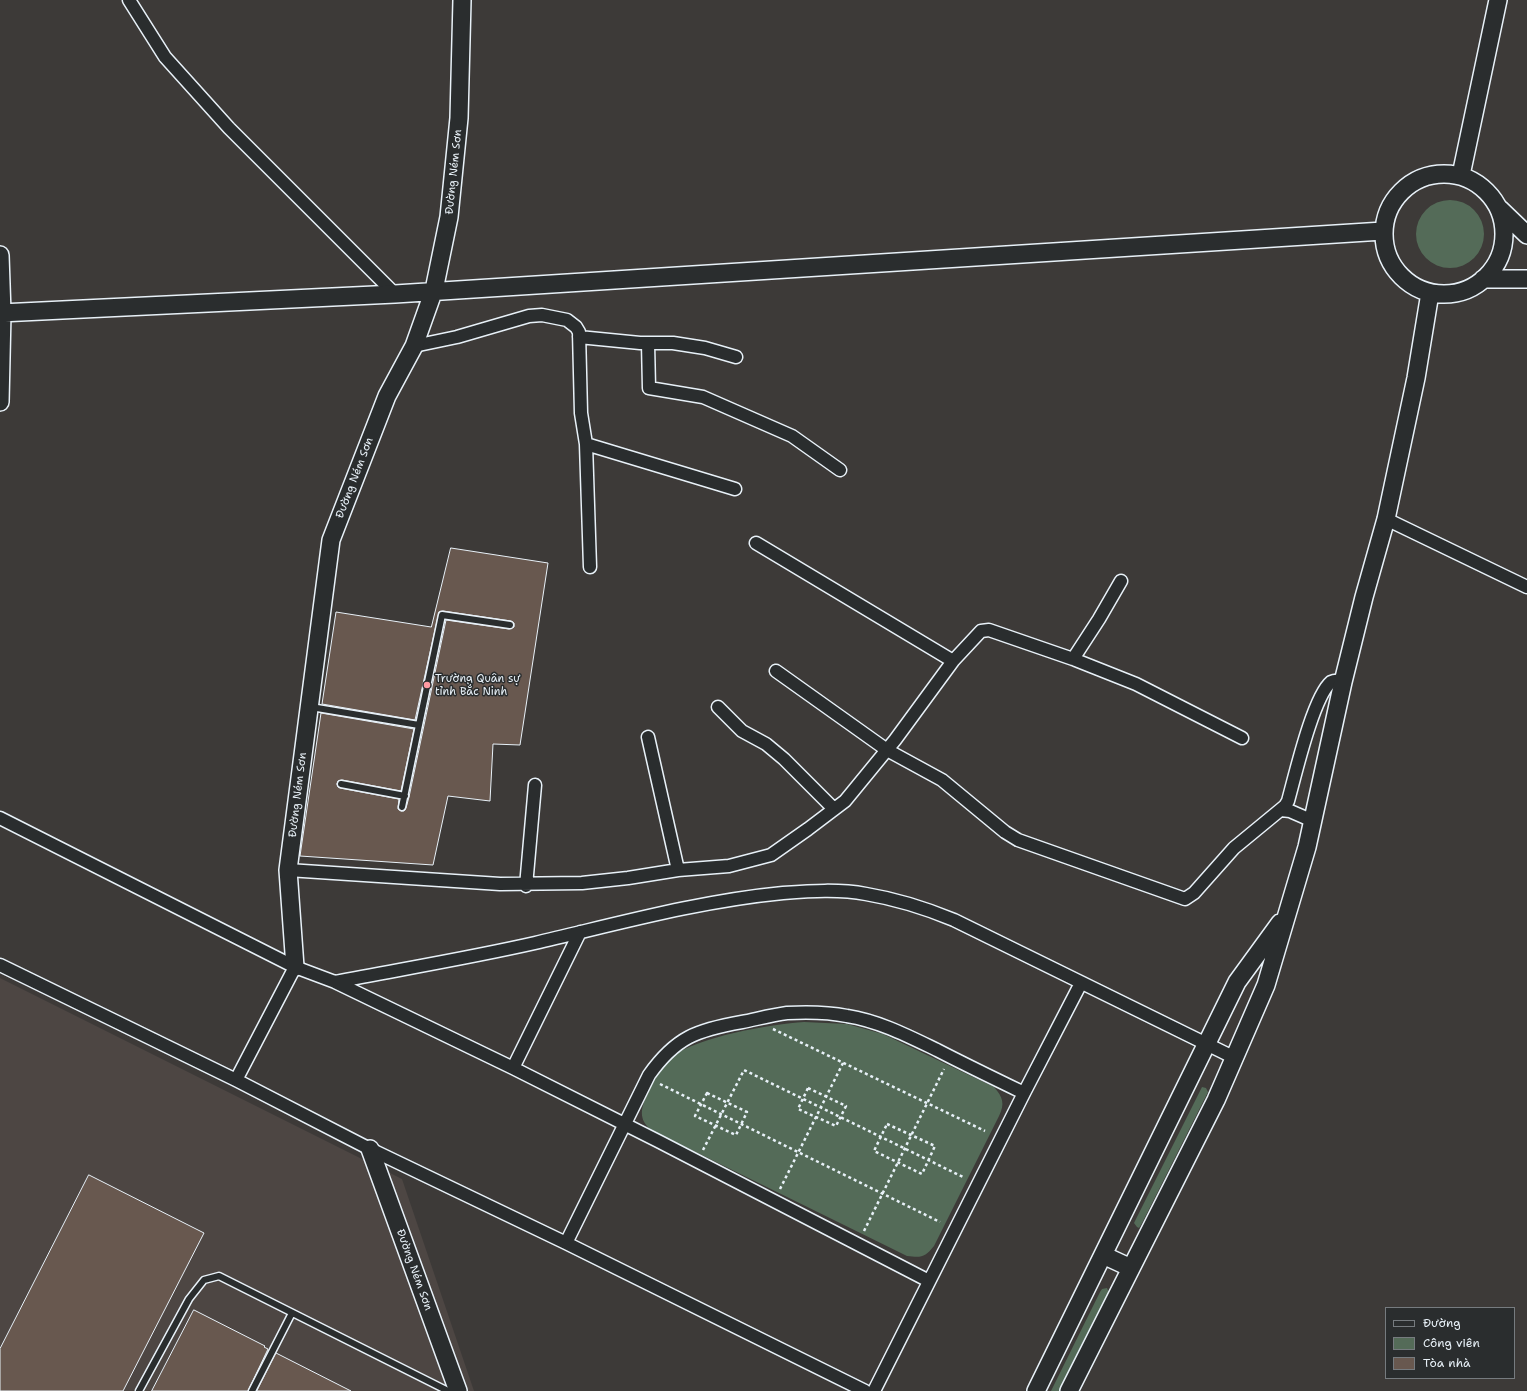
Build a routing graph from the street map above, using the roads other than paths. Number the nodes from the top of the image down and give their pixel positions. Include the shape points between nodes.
1 (129, 0) edge
2 (462, 0) edge
3 (1498, 0) edge
4 (1461, 175) junction
5 (1499, 209) junction
6 (1383, 232) junction
7 (1527, 235) edge
8 (0, 254) edge
9 (1483, 279) junction
10 (1527, 279) edge
11 (434, 290) junction
12 (1430, 293) junction
13 (395, 294) junction
14 (1, 313) edge
15 (580, 337) junction
16 (648, 343) junction
17 (414, 346) junction
18 (736, 357) dead end
19 (0, 402) edge
20 (586, 444) junction
21 (840, 470) dead end
22 (735, 489) dead end
23 (1386, 519) junction
24 (756, 543) dead end
25 (590, 568) dead end
26 (1120, 581) dead end
27 (1527, 587) edge
28 (510, 625) dead end
29 (1073, 659) junction
30 (953, 661) junction
31 (776, 671) dead end
32 (1342, 682) junction
33 (309, 707) junction
34 (718, 707) dead end
35 (419, 725) junction
36 (648, 737) dead end
37 (1242, 738) dead end
38 (887, 750) junction
39 (341, 784) dead end
40 (535, 785) dead end
41 (404, 796) junction
42 (402, 808) dead end
43 (834, 809) junction
44 (1281, 810) junction
45 (0, 818) edge
46 (1313, 821) junction
47 (288, 870) junction
48 (678, 870) junction
49 (526, 886) dead end
50 (1287, 913) junction
51 (580, 932) junction
52 (0, 965) edge
53 (295, 967) junction
54 (336, 982) junction
55 (1081, 983) junction
56 (1207, 1045) junction
57 (1235, 1058) junction
58 (513, 1068) junction
59 (236, 1080) junction
60 (1024, 1093) junction
61 (624, 1124) junction
62 (370, 1149) junction
63 (566, 1243) junction
64 (1103, 1255) junction
65 (1131, 1268) junction
66 (929, 1281) junction
67 (292, 1313) junction
68 (139, 1391) edge
69 (252, 1391) edge
70 (448, 1391) edge
71 (458, 1391) edge
72 (865, 1391) edge
73 (874, 1391) edge
74 (1036, 1391) edge
75 (1069, 1391) edge

1 - 13 street via 165,57 229,128
2 - 11 street, Đường Ném Sơn via 459,118 449,217
3 - 4 street
4 - 5 street via 1480,185
4 - 6 street via 1437,173 1425,176 1404,188 1389,208
5 - 7 street
5 - 9 street via 1504,230 1501,252 1497,262
6 - 11 street
6 - 12 street via 1384,244 1392,266 1409,283
8 - 14 street
9 - 10 street
9 - 12 street via 1464,291
11 - 13 street
11 - 17 street, Đường Ném Sơn
12 - 23 street via 1416,378
13 - 14 street
14 - 19 street
15 - 16 street
15 - 17 street via 576,327 567,320 542,315 529,316 457,337
15 - 20 street via 581,413
16 - 18 street via 673,343 705,348
16 - 21 street via 649,388 703,397 792,436
17 - 33 street, Đường Ném Sơn via 387,396 331,540
20 - 22 street
20 - 25 street
23 - 27 street
23 - 32 street
24 - 30 street
26 - 29 street
28 - 35 lane via 442,615
29 - 30 street via 989,630 981,631
29 - 37 street via 1136,684
30 - 38 street
31 - 38 street
32 - 44 street via 1332,682 1319,699 1288,801
32 - 46 street
33 - 35 lane
33 - 47 street, Đường Ném Sơn
34 - 43 street via 742,731 766,744 784,759
35 - 41 lane
36 - 48 street
38 - 43 street via 845,801
38 - 44 street via 942,780 1018,840 1185,900 1234,848
39 - 41 lane
40 - 49 street
41 - 42 lane
43 - 48 street via 771,855 728,866
44 - 46 street
45 - 53 street
46 - 50 street
47 - 48 street via 500,884 582,883
47 - 53 street, Đường Ném Sơn
50 - 56 street via 1237,982
50 - 57 street via 1266,985
51 - 54 street
51 - 55 street via 612,923 748,896 842,891 926,909 954,920
51 - 58 street
52 - 59 street
53 - 54 street
53 - 59 street
54 - 58 street
55 - 56 street
55 - 60 street
56 - 57 street
56 - 64 street
57 - 65 street
58 - 61 street
59 - 62 street
60 - 61 street via 876,1023 822,1013 786,1013 728,1024 683,1039 658,1062
60 - 66 street
61 - 63 street
61 - 66 street
62 - 63 street
62 - 71 street, Đường Ném Sơn
63 - 72 street
64 - 65 street
64 - 74 street
65 - 75 street
66 - 73 street
67 - 68 lane via 220,1276 204,1280 189,1299
67 - 69 lane
67 - 70 lane

